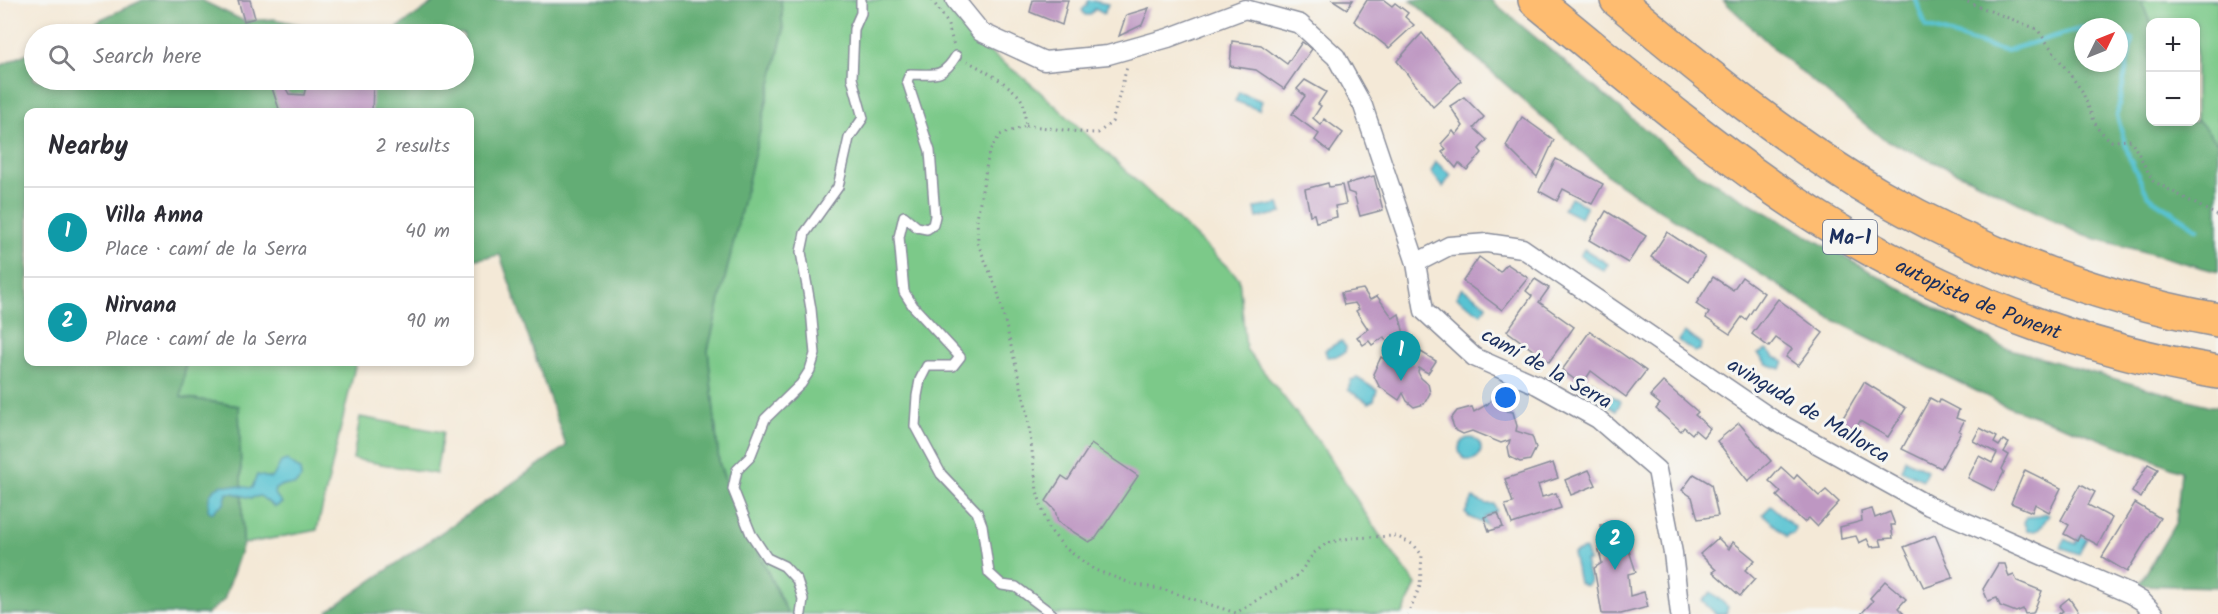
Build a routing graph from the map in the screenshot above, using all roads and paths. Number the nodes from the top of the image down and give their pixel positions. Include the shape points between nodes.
1 (861, 0) edge
2 (932, 0) edge
3 (955, 0) edge
4 (1535, 0) edge
5 (1617, 0) edge
6 (1962, 0) edge
7 (1131, 49) junction
8 (956, 56) junction
9 (1026, 126) junction
10 (2218, 216) edge
11 (1416, 263) junction
12 (2218, 320) edge
13 (2218, 372) edge
14 (801, 614) edge
15 (1052, 614) edge
16 (1407, 614) edge
17 (1680, 614) edge
18 (2154, 614) edge

1 - 14 lane via 854,30 852,78 863,118 849,138 838,187 805,233 801,252 815,354 801,384 765,419 750,457 737,470 733,489 751,534 767,558 784,566 797,580 803,599
2 - 8 path via 947,22
3 - 7 street, camí de la Serra via 981,32 1044,61
4 - 13 highway, autopista de Ponent / Ma-1 via 1741,165 1882,256 2036,325 2117,350
5 - 12 highway, Ma-1 via 1771,123 1842,172 1917,215 1995,253 2074,283
6 - 10 path via 2037,29 2082,92 2097,128 2111,141 2131,140 2153,181
7 - 9 path via 1112,122 1098,133
7 - 11 street, camí de la Serra via 1245,9 1300,24 1336,57 1363,106
8 - 9 path via 1008,86 1023,101
8 - 15 lane via 948,70 909,74 907,81 930,151 935,216 933,225 927,229 904,216 899,237 904,292 960,357 953,366 927,366 920,380 915,426 941,474 977,512 989,573 1002,585 1016,586
9 - 16 path via 1000,135 989,152 977,218 978,244 997,289 1027,411 1037,491 1048,528 1065,548 1095,570 1236,614 1298,574 1327,543 1396,536 1414,545 1422,555 1420,586
11 - 17 street, camí de la Serra via 1424,311 1474,357 1538,385 1598,419 1657,470
11 - 18 street, avinguda de Mallorca via 1449,246 1487,243 1522,248 1772,419 1929,506 2130,594

